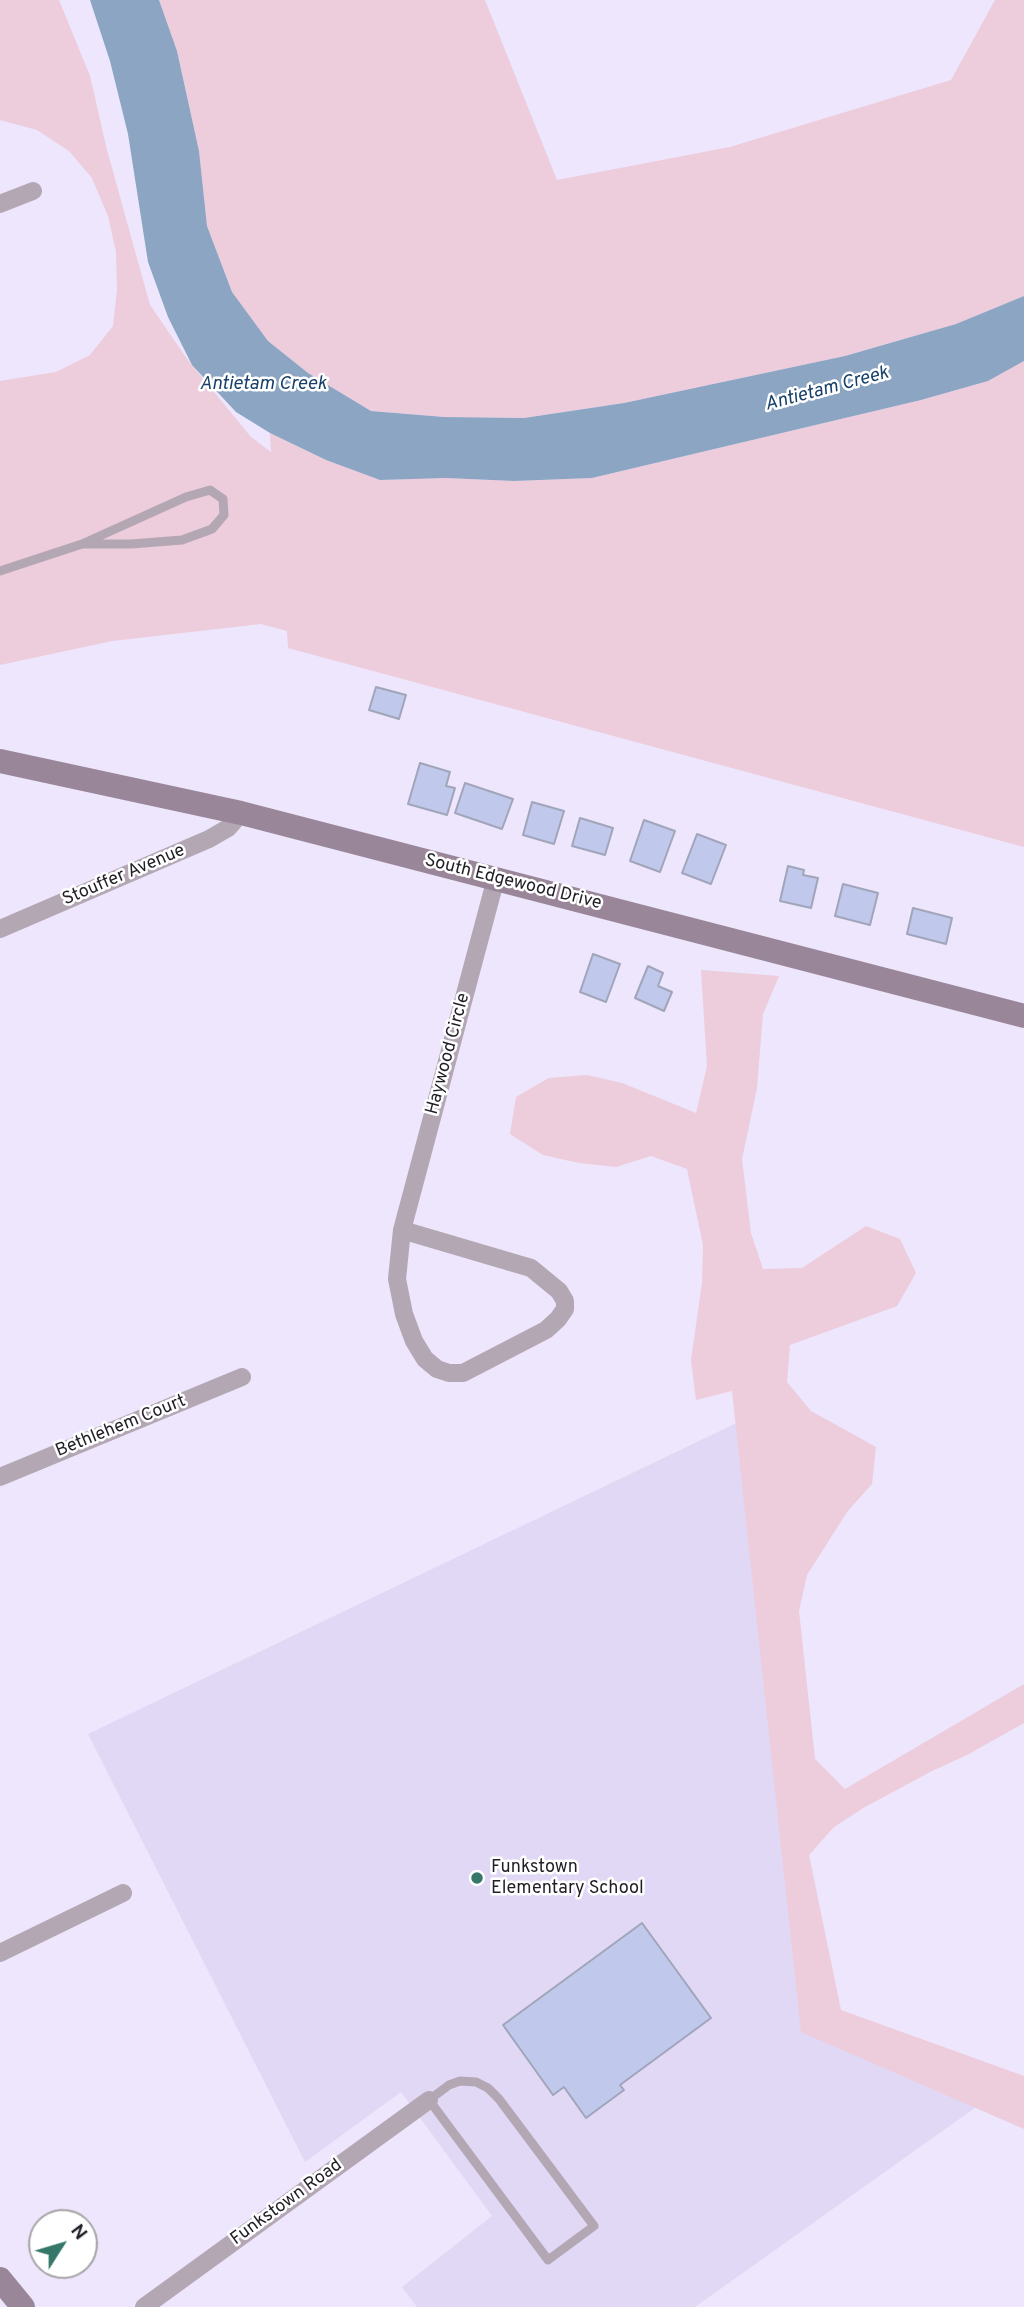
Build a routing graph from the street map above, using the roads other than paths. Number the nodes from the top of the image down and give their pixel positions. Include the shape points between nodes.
1 (33, 191) dead end
2 (0, 204) edge
3 (82, 544) junction
4 (0, 572) edge
5 (0, 761) edge
6 (241, 813) junction
7 (496, 878) junction
8 (0, 929) edge
9 (1024, 1016) edge
10 (402, 1230) junction
11 (242, 1377) dead end
12 (0, 1477) edge
13 (123, 1893) dead end
14 (0, 1953) edge
15 (429, 2100) junction
16 (0, 2280) edge
17 (23, 2307) edge
18 (144, 2307) edge

1 - 2 street
3 - 3 lane via 182,540 212,529 224,515 223,499 210,490 186,497
3 - 4 lane
5 - 6 main road, South Edgewood Drive
6 - 7 main road, South Edgewood Drive
6 - 8 street, Stouffer Avenue via 209,839
7 - 9 main road, South Edgewood Drive
7 - 10 street, Haywood Circle
10 - 10 street, Haywood Circle via 531,1268 559,1291 565,1309 546,1330 463,1373 437,1369 414,1341 404,1314 397,1279
11 - 12 street, Bethlehem Court
13 - 14 street
15 - 15 lane via 548,2260 594,2226 488,2088 460,2081
15 - 18 street, Funkstown Road
16 - 17 main road

